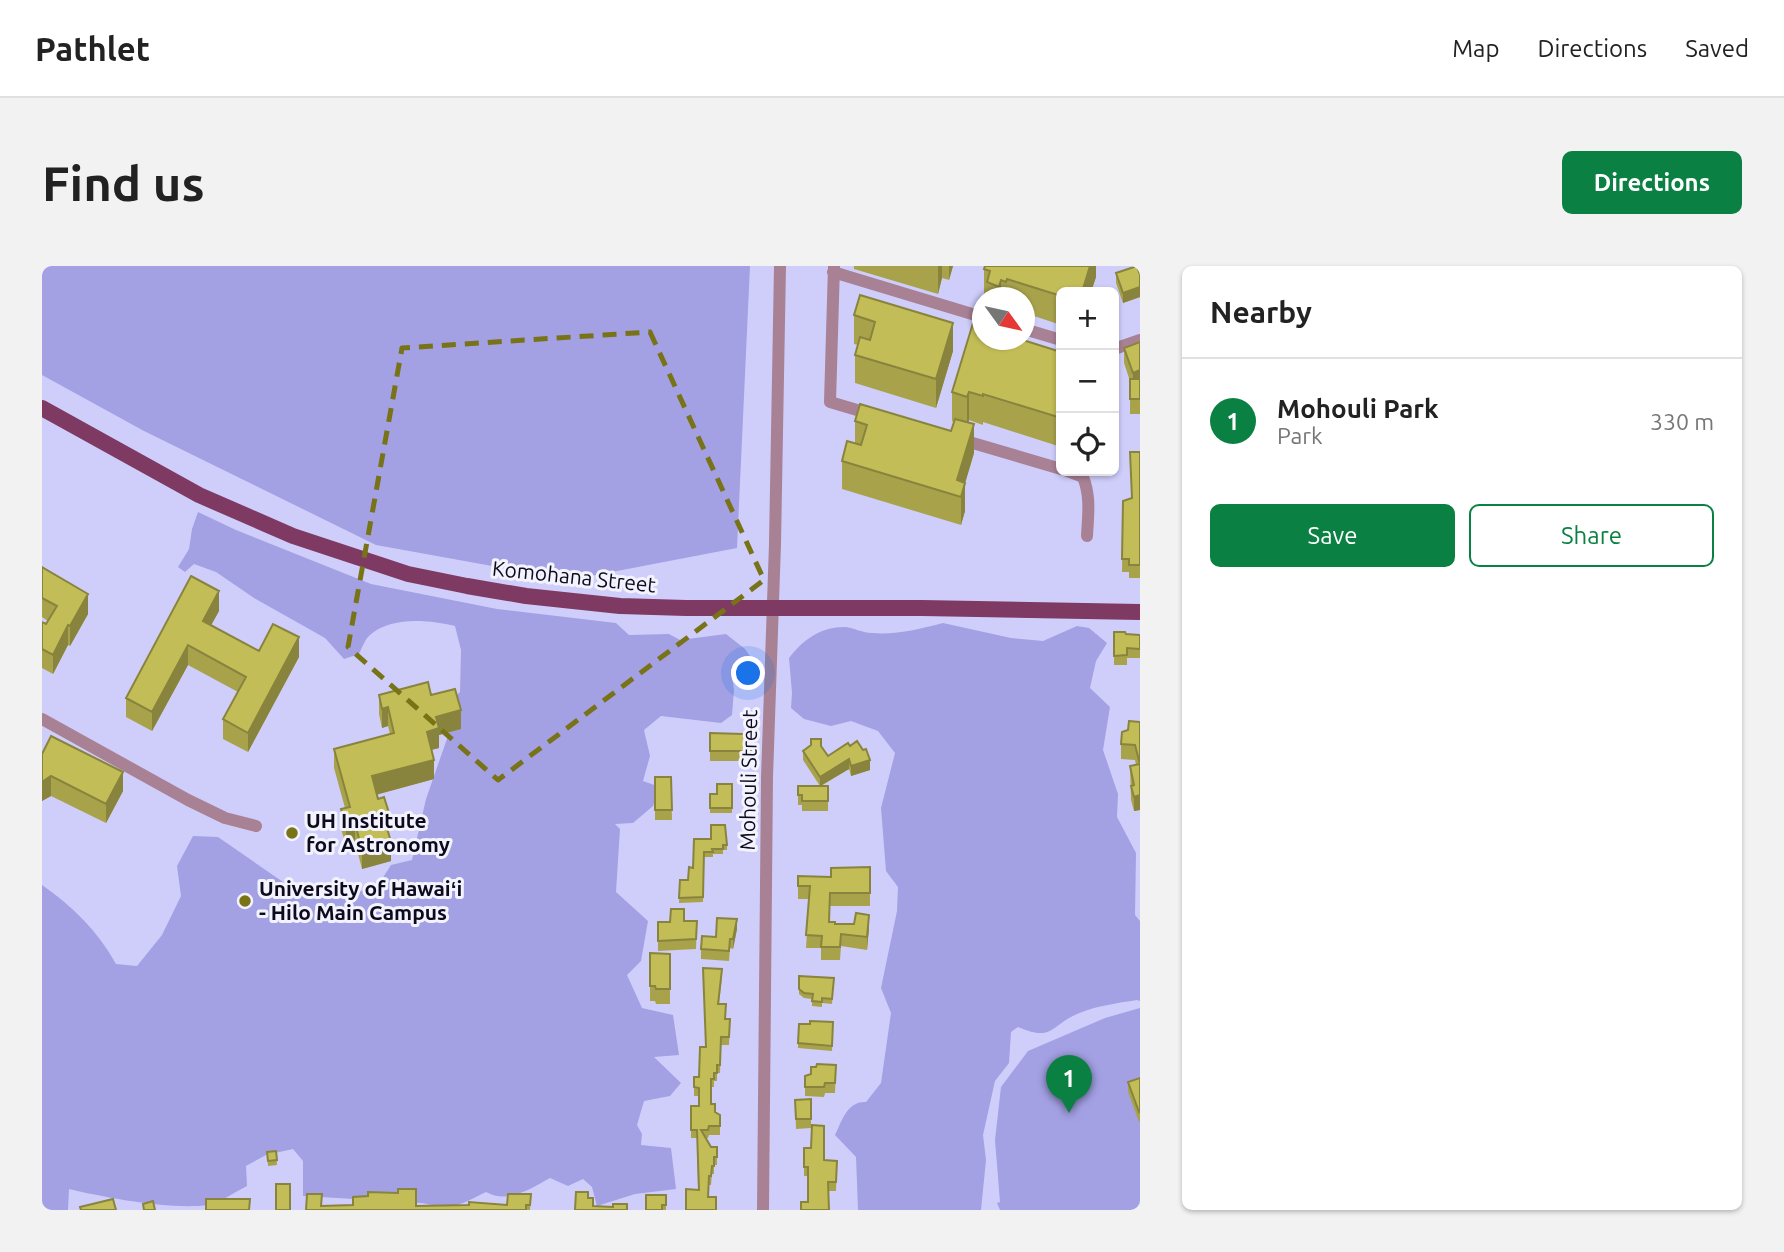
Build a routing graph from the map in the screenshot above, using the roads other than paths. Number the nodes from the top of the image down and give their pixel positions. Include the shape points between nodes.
1 (780, 266) edge
2 (833, 269) edge
3 (972, 314) edge
4 (1035, 332) edge
5 (1056, 339) edge
6 (1140, 340) edge
7 (1119, 347) edge
8 (42, 408) edge
9 (882, 417) edge
10 (946, 435) edge
11 (1056, 468) edge
12 (1080, 476) edge
13 (1087, 536) dead end
14 (773, 608) junction
15 (1140, 612) edge
16 (42, 719) edge
17 (256, 826) dead end
18 (763, 1210) edge

1 - 14 street, Mohouli Street
2 - 3 street
2 - 9 street via 830,402
4 - 5 street
6 - 7 street
8 - 14 main road, Komohana Street via 238,513 408,574 526,596 620,606
10 - 11 street
12 - 13 street via 1089,499
14 - 15 main road, Komohana Street
14 - 18 street, Mohouli Street
16 - 17 street via 188,800 225,818

